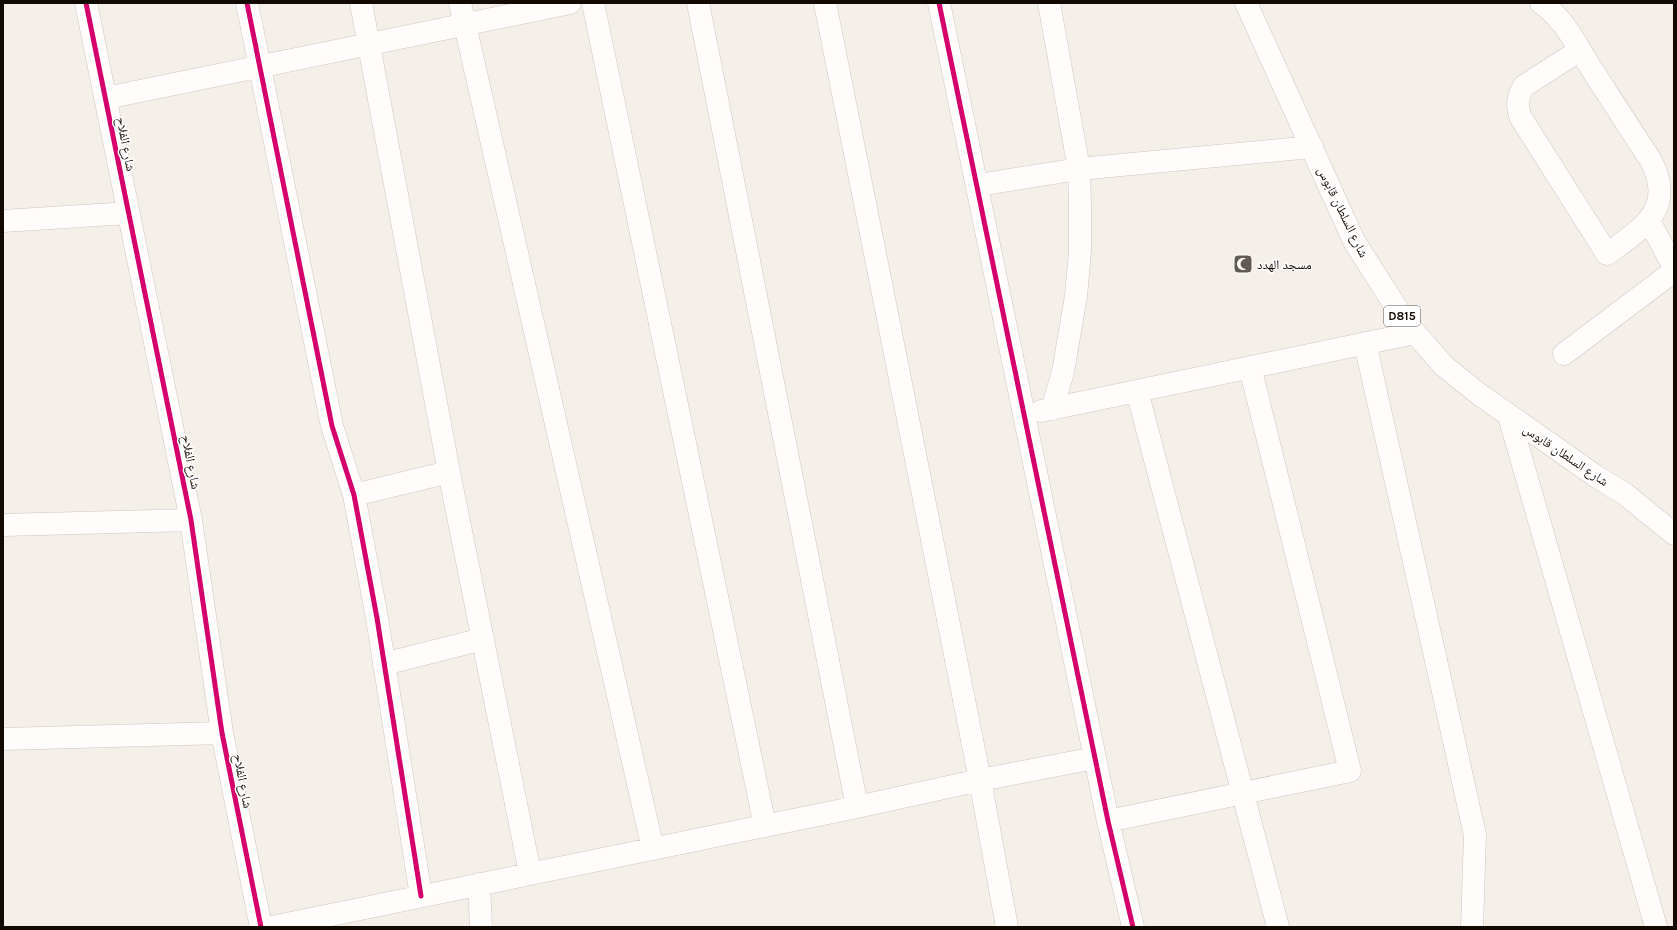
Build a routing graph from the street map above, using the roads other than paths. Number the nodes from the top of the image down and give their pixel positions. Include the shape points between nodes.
1 (86, 3) edge
2 (247, 3) edge
3 (361, 3) edge
4 (460, 3) edge
5 (570, 3) edge
6 (593, 3) edge
7 (698, 3) edge
8 (825, 3) edge
9 (939, 3) edge
10 (1049, 3) edge
11 (1246, 3) edge
12 (1541, 3) edge
13 (465, 24) junction
14 (369, 44) junction
15 (1580, 50) junction
16 (260, 67) junction
17 (106, 98) junction
18 (1312, 147) junction
19 (1079, 169) junction
20 (978, 185) junction
21 (129, 213) junction
22 (3, 221) edge
23 (1648, 222) junction
24 (1674, 267) edge
25 (1674, 271) edge
26 (1415, 334) junction
27 (1364, 343) junction
28 (1564, 354) dead end
29 (1250, 367) junction
30 (1137, 391) junction
31 (1052, 409) junction
32 (1024, 415) junction
33 (1509, 416) junction
34 (449, 472) junction
35 (354, 495) junction
36 (191, 520) junction
37 (3, 525) edge
38 (1674, 534) edge
39 (484, 640) junction
40 (384, 664) junction
41 (222, 733) junction
42 (3, 740) edge
43 (1095, 758) junction
44 (980, 780) junction
45 (1243, 794) junction
46 (857, 807) junction
47 (1108, 822) junction
48 (765, 826) junction
49 (653, 849) junction
50 (530, 874) junction
51 (479, 884) junction
52 (421, 896) junction
53 (261, 927) edge
54 (272, 927) edge
55 (481, 927) edge
56 (1007, 927) edge
57 (1133, 927) edge
58 (1278, 927) edge
59 (1472, 927) edge
60 (1656, 927) edge

1 - 17 street, شارع الفلاح
2 - 16 street
3 - 14 street
4 - 13 street
5 - 13 street
6 - 48 street
7 - 46 street
8 - 44 street
9 - 20 street
10 - 19 street
11 - 18 street, شارع السلطان قابوس / D815
12 - 15 street via 1558,18
13 - 14 street
13 - 49 street
14 - 16 street
14 - 34 street
15 - 23 street via 1656,171 1660,185 1659,200
15 - 23 street via 1524,86 1519,93 1518,110 1521,118 1608,254
16 - 17 street
16 - 35 street via 332,426
17 - 21 street, شارع الفلاح
18 - 19 street
18 - 26 street, شارع السلطان قابوس / D815 via 1354,241
19 - 20 street
19 - 31 street via 1080,251 1076,296 1063,372
20 - 32 street
21 - 22 street
21 - 36 street, شارع الفلاح
23 - 24 street
25 - 28 street
26 - 27 street
26 - 33 street, شارع السلطان قابوس / D815 via 1444,366
27 - 29 street
27 - 59 street via 1475,835
29 - 30 street
29 - 45 street via 1350,771
30 - 31 street
30 - 45 street
31 - 32 street
32 - 43 street
33 - 38 street, شارع السلطان قابوس / D815 via 1625,494
33 - 60 street
34 - 35 street
34 - 39 street
35 - 40 street
36 - 37 street
36 - 41 street, شارع الفلاح
39 - 40 street
39 - 50 street
40 - 52 street
41 - 42 street
41 - 53 street, شارع الفلاح
43 - 44 street
43 - 47 street
44 - 46 street
44 - 56 street
45 - 47 street
45 - 58 street
46 - 48 street
47 - 57 street
48 - 49 street
49 - 50 street
50 - 51 street
51 - 52 street
51 - 55 street
52 - 54 street

